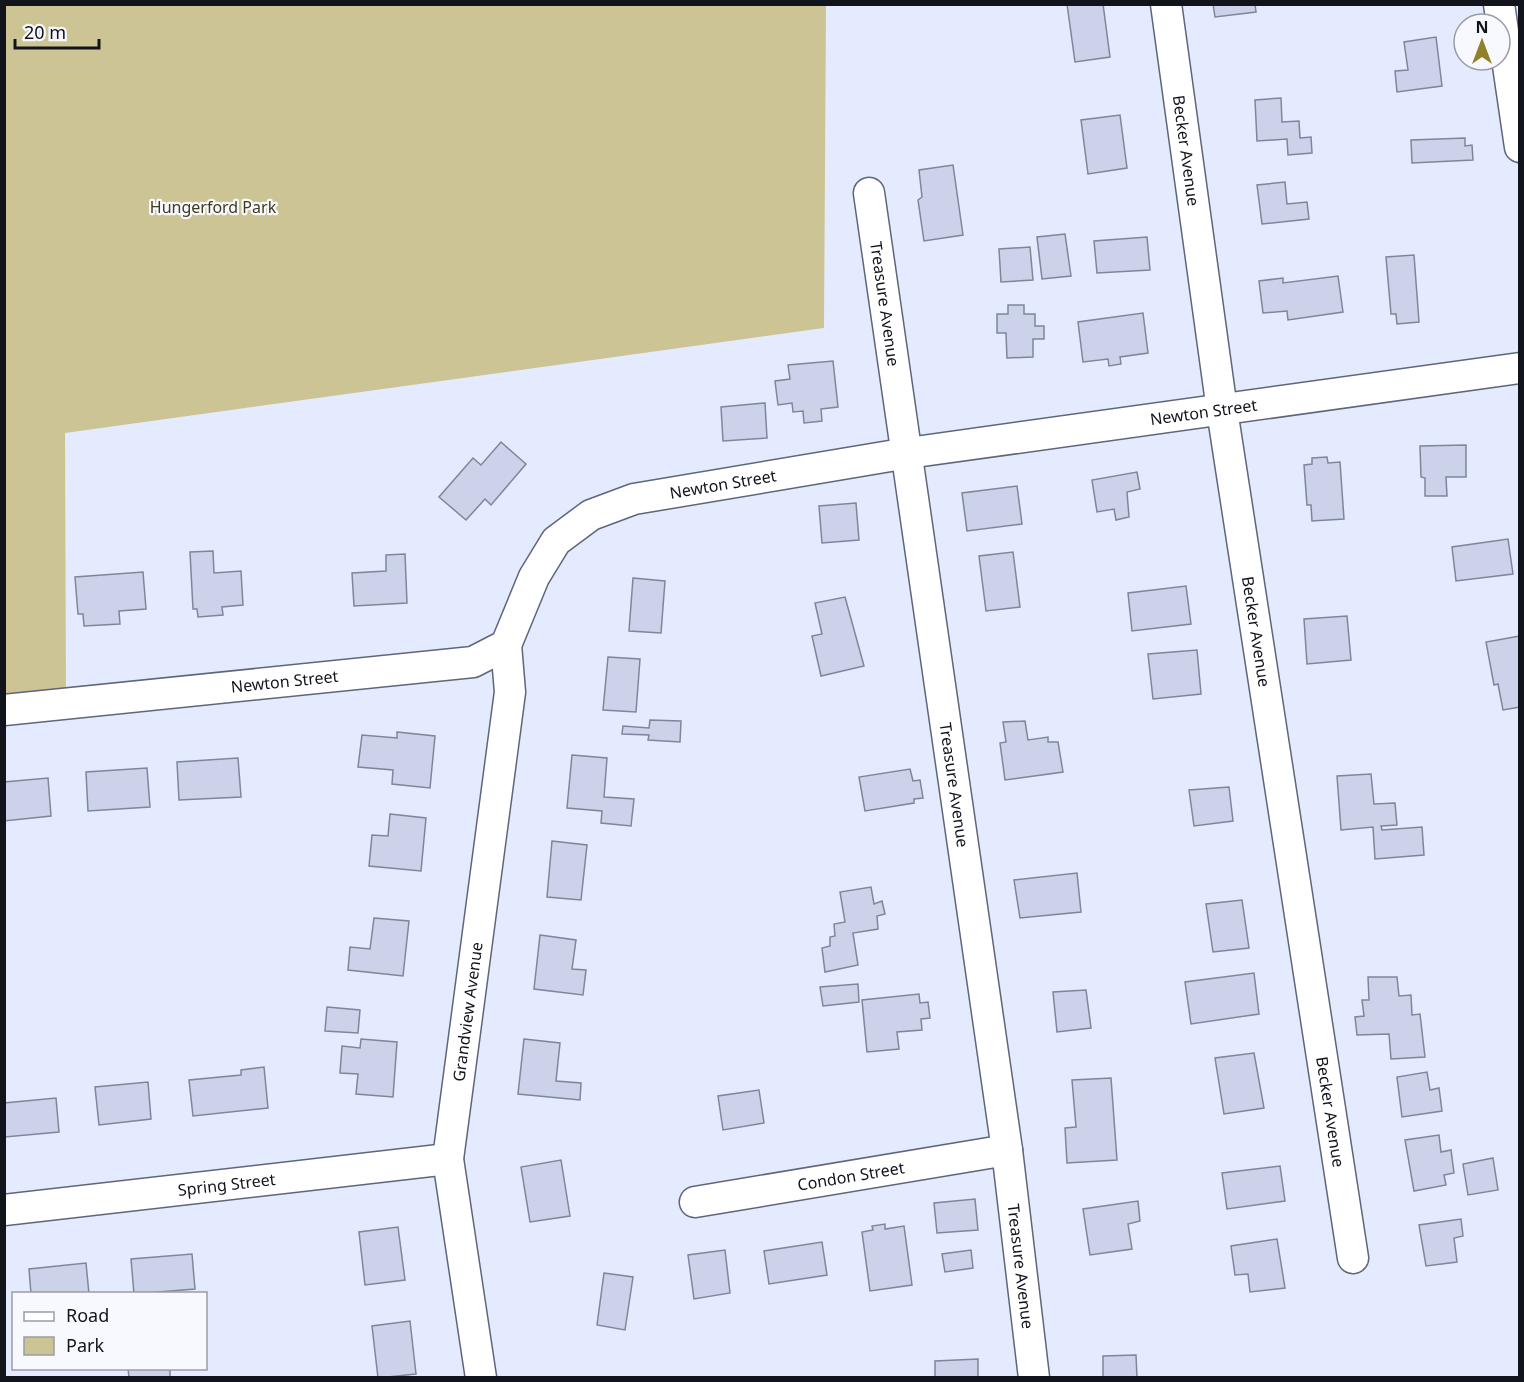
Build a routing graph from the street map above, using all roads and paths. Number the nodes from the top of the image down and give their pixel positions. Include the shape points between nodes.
1 (1166, 4) edge
2 (1499, 4) edge
3 (1520, 147) edge
4 (869, 193) dead end
5 (1520, 368) edge
6 (1222, 410) junction
7 (908, 453) junction
8 (506, 645) junction
9 (4, 710) edge
10 (1007, 1150) junction
11 (448, 1159) junction
12 (695, 1202) dead end
13 (4, 1210) edge
14 (1353, 1258) dead end
15 (481, 1377) edge
16 (1034, 1377) edge

1 - 6 street, Becker Avenue
2 - 3 street
4 - 7 street, Treasure Avenue
5 - 6 street, Newton Street
6 - 7 street, Newton Street
6 - 14 street, Becker Avenue
7 - 8 street, Newton Street via 634,500 591,515 556,540 534,577
7 - 10 street, Treasure Avenue
8 - 9 street, Newton Street via 473,662
8 - 11 street, Grandview Avenue via 510,692
10 - 12 street, Condon Street
10 - 16 street, Treasure Avenue
11 - 13 street, Spring Street
11 - 15 street, Grandview Avenue

